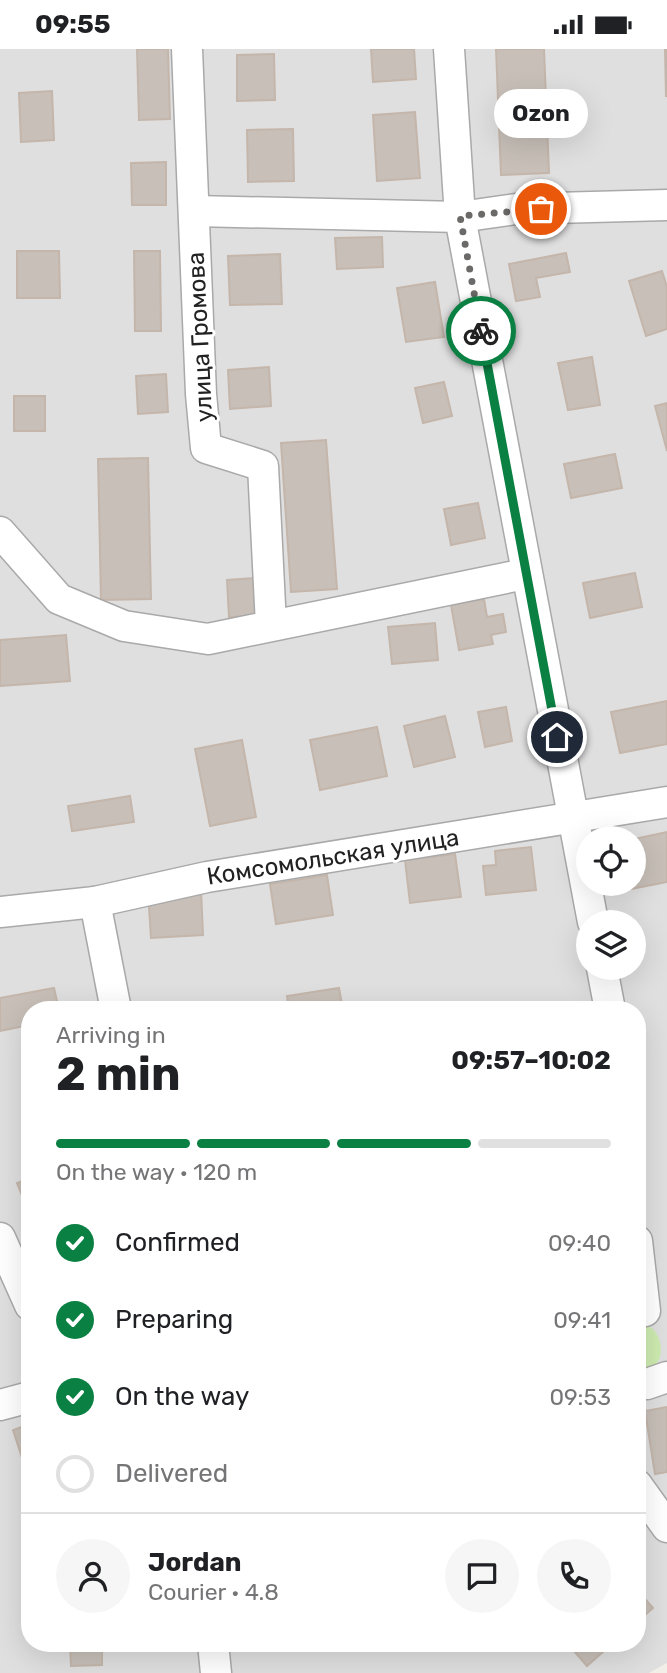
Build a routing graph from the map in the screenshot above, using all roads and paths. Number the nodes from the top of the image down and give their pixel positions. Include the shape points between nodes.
1 (187, 49) edge
2 (449, 49) edge
3 (667, 205) edge
4 (195, 211) junction
5 (460, 216) junction
6 (0, 532) edge
7 (526, 574) junction
8 (271, 625) junction
9 (667, 802) edge
10 (573, 819) junction
11 (95, 902) junction
12 (591, 910) edge
13 (0, 912) edge
14 (604, 980) edge
15 (115, 1001) edge
16 (608, 1001) edge
17 (0, 1238) edge
18 (21, 1285) edge
19 (646, 1292) edge
20 (650, 1314) edge
21 (667, 1377) edge
22 (646, 1384) edge
23 (21, 1399) edge
24 (0, 1405) edge
25 (646, 1498) edge
26 (667, 1527) edge
27 (215, 1652) edge
28 (216, 1673) edge

1 - 4 street, улица Громова
2 - 5 street
3 - 5 street via 516,209
4 - 5 street
4 - 8 street, улица Громова via 206,448 264,466
5 - 7 street
6 - 8 street via 59,599 124,626 208,639
7 - 8 street
7 - 10 street
9 - 10 street, Комсомольская улица
10 - 11 street, Комсомольская улица via 207,877
10 - 12 street
11 - 13 street, Комсомольская улица
11 - 15 street
14 - 16 street
17 - 18 street
19 - 20 street
21 - 22 street
23 - 24 street
25 - 26 street
27 - 28 street

